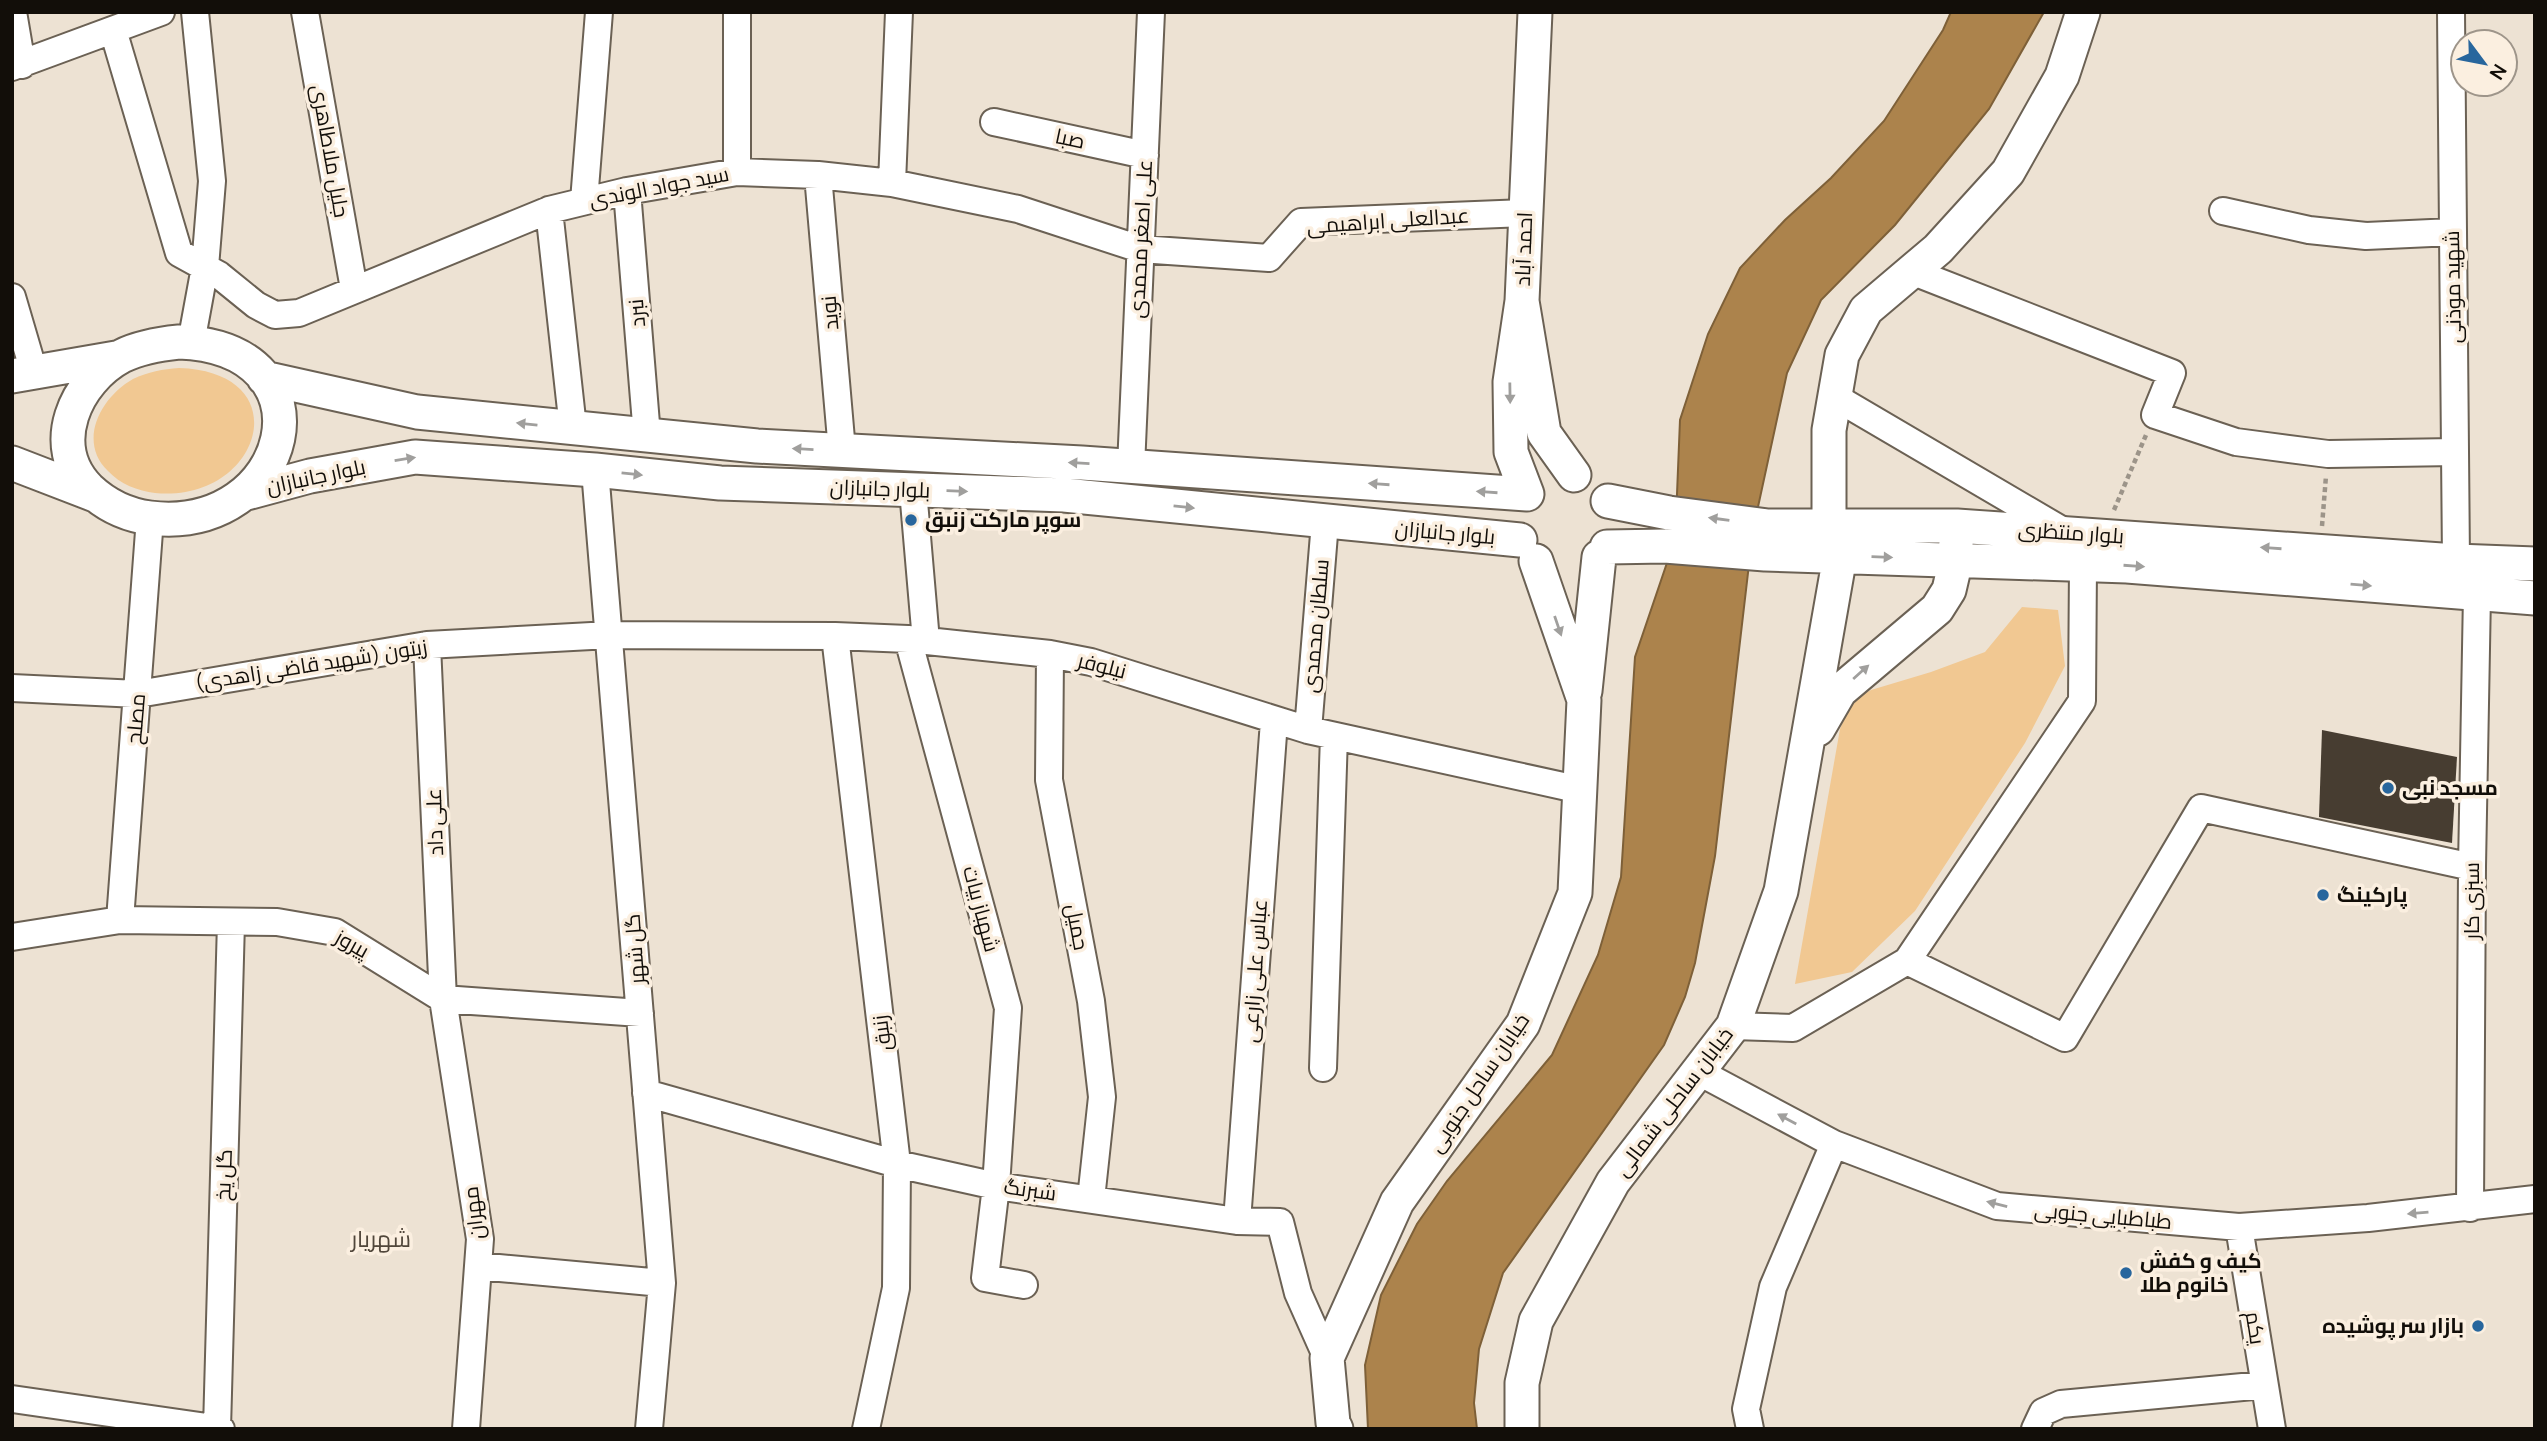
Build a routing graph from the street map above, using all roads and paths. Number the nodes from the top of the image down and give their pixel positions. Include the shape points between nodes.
1 (13, 12) edge
2 (162, 12) edge
3 (195, 12) edge
4 (305, 12) edge
5 (598, 12) edge
6 (737, 12) edge
7 (899, 12) edge
8 (1151, 12) edge
9 (1535, 12) edge
10 (2083, 12) edge
11 (2451, 12) edge
12 (113, 30) junction
13 (17, 66) edge
14 (995, 122) dead end
15 (1145, 155) junction
16 (737, 172) junction
17 (818, 175) junction
18 (892, 183) junction
19 (627, 191) junction
20 (584, 201) junction
21 (549, 210) junction
22 (2223, 211) dead end
23 (1525, 213) junction
24 (2453, 232) junction
25 (1140, 249) junction
26 (205, 267) junction
27 (1911, 271) junction
28 (354, 289) junction
29 (12, 298) edge
30 (1522, 301) junction
31 (191, 343) junction
32 (122, 357) junction
33 (23, 374) edge
34 (264, 378) junction
35 (1835, 397) junction
36 (2155, 415) junction
37 (573, 428) junction
38 (647, 436) junction
39 (842, 451) junction
40 (2455, 452) junction
41 (2328, 454) junction
42 (12, 463) edge
43 (1131, 467) junction
44 (595, 470) junction
45 (1574, 475) junction
46 (913, 490) junction
47 (243, 494) junction
48 (1527, 494) junction
49 (97, 496) junction
50 (1608, 501) junction
51 (150, 518) junction
52 (1325, 522) junction
53 (1829, 525) junction
54 (1956, 526) junction
55 (2065, 532) junction
56 (2103, 535) junction
57 (1767, 540) junction
58 (1528, 551) junction
59 (1603, 552) junction
60 (2320, 552) junction
61 (1840, 556) junction
62 (1956, 560) junction
63 (2456, 561) junction
64 (2083, 564) junction
65 (2535, 564) edge
66 (2477, 594) junction
67 (2535, 598) edge
68 (610, 635) junction
69 (835, 635) junction
70 (917, 640) junction
71 (427, 645) junction
72 (1050, 654) junction
73 (12, 688) edge
74 (138, 694) junction
75 (1584, 700) junction
76 (1274, 721) junction
77 (1308, 730) junction
78 (1334, 736) junction
79 (1808, 747) junction
80 (1581, 790) junction
81 (2472, 867) junction
82 (120, 920) junction
83 (231, 922) junction
84 (12, 937) edge
85 (1907, 961) junction
86 (443, 999) junction
87 (640, 1013) junction
88 (1733, 1026) junction
89 (1323, 1069) dead end
90 (1699, 1072) junction
91 (646, 1093) junction
92 (1834, 1144) junction
93 (897, 1164) junction
94 (996, 1185) junction
95 (1091, 1199) junction
96 (2535, 1199) edge
97 (2470, 1208) junction
98 (1237, 1220) junction
99 (2239, 1227) junction
100 (478, 1266) junction
101 (662, 1283) junction
102 (1024, 1284) dead end
103 (1328, 1358) junction
104 (2264, 1385) junction
105 (12, 1399) edge
106 (218, 1428) edge
107 (466, 1429) edge
108 (649, 1429) edge
109 (866, 1429) edge
110 (1336, 1429) edge
111 (1522, 1429) edge
112 (1750, 1429) edge
113 (2035, 1429) edge
114 (2272, 1429) edge

1 - 13 street
2 - 12 street
3 - 26 street via 212,181
4 - 28 street, جلیل ملاطاهری
5 - 20 street
6 - 16 street
7 - 18 street
8 - 15 street, علی اصغر محمدی
9 - 23 main road, احمد آباد
10 - 27 main road via 2062,76 2008,172 1938,249
11 - 24 street, شهید موذنی
12 - 13 street
12 - 26 street, سید جواد الوندی via 179,253
14 - 15 street, صبا
15 - 25 street, علی اصغر محمدی
16 - 17 street, سید جواد الوندی
16 - 19 street, سید جواد الوندی
17 - 18 street, سید جواد الوندی
17 - 39 street, نوید
18 - 25 street, سید جواد الوندی via 1018,209
19 - 20 street, سید جواد الوندی
19 - 38 street, نبرد
20 - 21 street, سید جواد الوندی
21 - 28 street, سید جواد الوندی
21 - 37 street
22 - 24 street via 2309,230 2366,236
23 - 25 street, عبدالعلی ابراهیمی via 1301,222 1269,258
23 - 30 main road, احمد آباد
24 - 40 street, شهید موذنی
25 - 43 street, علی اصغر محمدی
26 - 28 street, سید جواد الوندی via 275,315 299,313
26 - 31 street
27 - 35 main road via 1866,310 1842,355
27 - 36 street via 2172,373
29 - 33 street
30 - 45 main road, احمد آباد via 1544,433
30 -> 48 main road via 1510,382 1511,452
31 - 32 main road via 159,344
31 - 34 main road via 235,355
32 - 33 main road
32 - 49 main road via 105,367 80,395 68,431 74,467
37 -> 34 main road, بلوار جانبازان via 417,412
34 - 47 main road via 280,412 277,449 269,466
35 - 53 main road via 1829,430
35 - 55 street
36 - 41 street via 2236,442
36 - 56 path
37 - 38 main road, بلوار جانبازان
39 -> 38 main road, بلوار جانبازان
43 -> 39 main road, بلوار جانبازان
40 - 41 street
40 - 63 street, شهید موذنی
41 - 60 path
42 - 49 main road
48 -> 43 main road, بلوار جانبازان
44 -> 46 main road, بلوار جانبازان via 720,483
47 -> 44 main road, بلوار جانبازان via 310,476 415,457
44 - 68 street, گل شهر
45 - 48 main road via 1548,478
45 - 50 main road via 1600,489
46 -> 52 main road, بلوار جانبازان via 1064,495
46 - 70 street, شهباز بیات
47 - 51 main road via 189,517
48 - 58 main road via 1518,516
49 - 51 main road via 131,514
57 -> 50 main road, بلوار منتظری
50 - 59 main road via 1614,524
51 - 74 street, مصلح
52 - 58 main road, بلوار جانبازان
52 - 77 street, سلطان محمدی
53 - 54 main road, بلوار منتظری
53 - 57 main road, بلوار منتظری
54 - 55 main road, بلوار منتظری
54 - 62 main road
55 - 56 main road, بلوار منتظری
60 -> 56 main road, بلوار منتظری
57 - 59 main road, بلوار منتظری
57 - 61 main road, بلوار منتظری
58 - 59 main road via 1561,571 1588,565
58 -> 75 main road, خیابان ساحل جنوبی
59 - 75 main road
60 - 63 main road, بلوار منتظری
61 -> 62 main road, بلوار منتظری
61 - 79 main road, خیابان ساحلی شمالی
62 - 64 main road, بلوار منتظری
79 -> 62 main road via 1840,691 1937,609 1949,590
63 - 65 main road, بلوار منتظری
64 -> 66 main road, بلوار منتظری
64 - 85 street via 2082,701
66 - 67 main road, بلوار منتظری
66 - 81 street, سبزی کار
68 - 69 street, نیلوفر
68 - 71 street, زیتون (شهید قاضی زاهدی)
68 - 87 street, گل شهر
69 - 70 street, نیلوفر
69 - 93 street, زنبق
70 - 72 street, نیلوفر
70 - 94 street, شهباز بیات via 1008,1008
71 - 74 street, زیتون (شهید قاضی زاهدی)
71 - 86 street, علی داد
72 - 76 street, نیلوفر via 1132,674
72 - 95 street, جمیل via 1049,780 1091,1001 1102,1097
73 - 74 street, زیتون (شهید قاضی زاهدی)
74 - 82 street, مصلح
75 - 80 main road, خیابان ساحل جنوبی
76 - 77 street, نیلوفر
76 - 98 street, عباس علی زارعی
77 - 78 street, نیلوفر
78 - 80 street, نیلوفر
78 - 89 street
79 - 88 main road, خیابان ساحلی شمالی via 1781,891
80 - 103 main road, خیابان ساحل جنوبی via 1575,892 1523,1024 1397,1202
81 - 85 street via 2201,808 2065,1038
81 - 97 street, سبزی کار
82 - 83 street, پیروز
82 - 84 street, پیروز
83 - 86 street, پیروز via 277,922 335,932
83 - 106 street, گل یخ
85 - 88 street via 1793,1028
86 - 87 street, پیروز
86 - 100 street, مهران via 480,1239
87 - 91 street, گل شهر
88 - 90 main road, خیابان ساحلی شمالی
92 -> 90 street, طباطبایی جنوبی
90 - 111 main road, خیابان ساحلی شمالی via 1613,1182 1536,1321 1522,1383
91 - 93 street, شبرنگ
91 - 101 street, گل شهر
99 -> 92 street, طباطبایی جنوبی via 1997,1206
92 - 112 street via 1773,1287 1746,1409
93 - 94 street, شبرنگ
93 - 109 street, زنبق via 896,1288
94 - 95 street, شبرنگ
94 - 102 street, شهباز بیات via 985,1278
95 - 98 street, شبرنگ
96 - 97 street, طباطبایی جنوبی
97 -> 99 street, طباطبایی جنوبی
98 - 103 street, شبرنگ via 1280,1222 1298,1293
99 - 104 street, یکم
100 - 101 street
100 - 107 street, مهران
101 - 108 street, گل شهر
103 - 110 main road, خیابان ساحل جنوبی
104 - 113 street via 2061,1404 2043,1412
104 - 114 street, یکم
105 - 106 street

